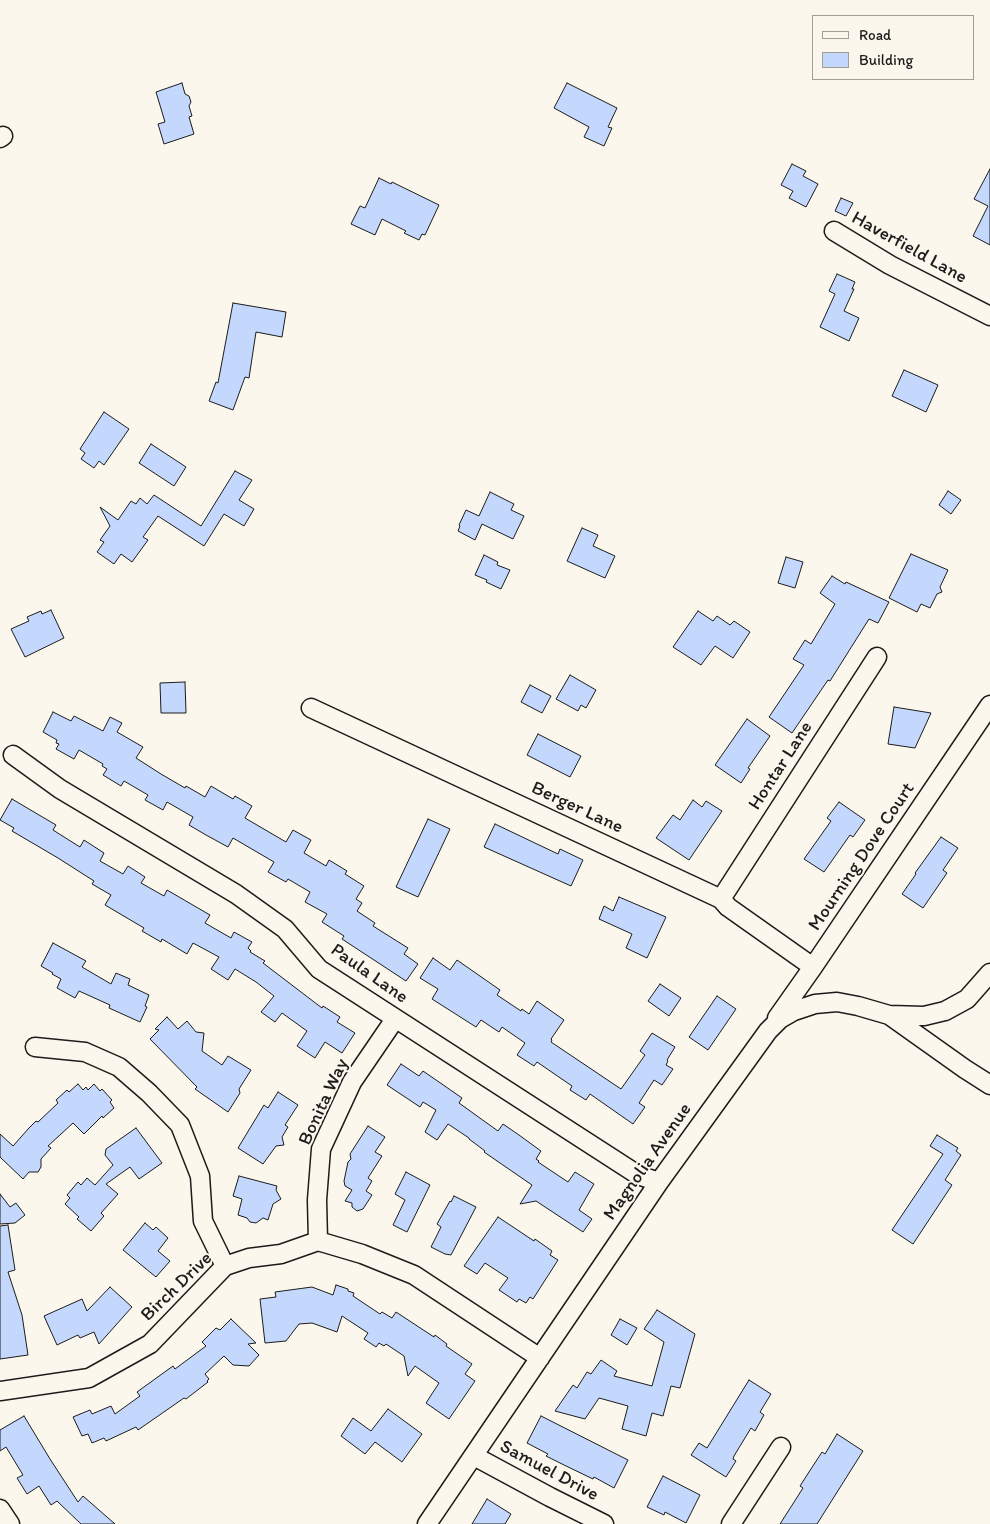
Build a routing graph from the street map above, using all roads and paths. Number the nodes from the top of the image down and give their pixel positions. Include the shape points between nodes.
1 (834, 231) dead end
2 (990, 316) edge
3 (877, 657) dead end
4 (990, 705) edge
5 (311, 708) dead end
6 (14, 755) dead end
7 (721, 899) junction
8 (813, 967) junction
9 (990, 973) edge
10 (888, 1015) junction
11 (395, 1019) junction
12 (768, 1031) junction
13 (35, 1047) dead end
14 (990, 1085) edge
15 (659, 1182) junction
16 (318, 1241) junction
17 (225, 1266) junction
18 (540, 1358) junction
19 (0, 1391) edge
20 (781, 1447) dead end
21 (474, 1456) junction
22 (0, 1509) edge
23 (10, 1524) edge
24 (428, 1524) edge
25 (604, 1524) edge
26 (731, 1524) edge

1 - 2 street, Haverfield Lane via 890,265
3 - 7 street, Hontar Lane
4 - 8 street, Mourning Dove Court
5 - 7 street, Berger Lane
6 - 11 street, Paula Lane via 60,788 236,894 284,929 319,969
7 - 8 street, Berger Lane
8 - 12 street, Mourning Dove Court
9 - 10 street, Magnolia Avenue via 967,999 945,1012 924,1016
10 - 12 street, Magnolia Avenue via 837,1002 815,1004 780,1019
10 - 14 street
11 - 15 street, Paula Lane via 638,1175
11 - 16 street, Bonita Way via 352,1082 321,1149
12 - 15 street, Magnolia Avenue
13 - 17 street via 86,1052 119,1067 180,1124 200,1176 203,1221
15 - 18 street, Magnolia Avenue
16 - 17 street, Birch Drive via 281,1254 249,1258
16 - 18 street via 414,1275
17 - 19 street, Birch Drive via 150,1344 89,1378
18 - 21 street, Magnolia Avenue
20 - 26 street
21 - 24 street, Magnolia Avenue
21 - 25 street, Samuel Drive
22 - 23 street

